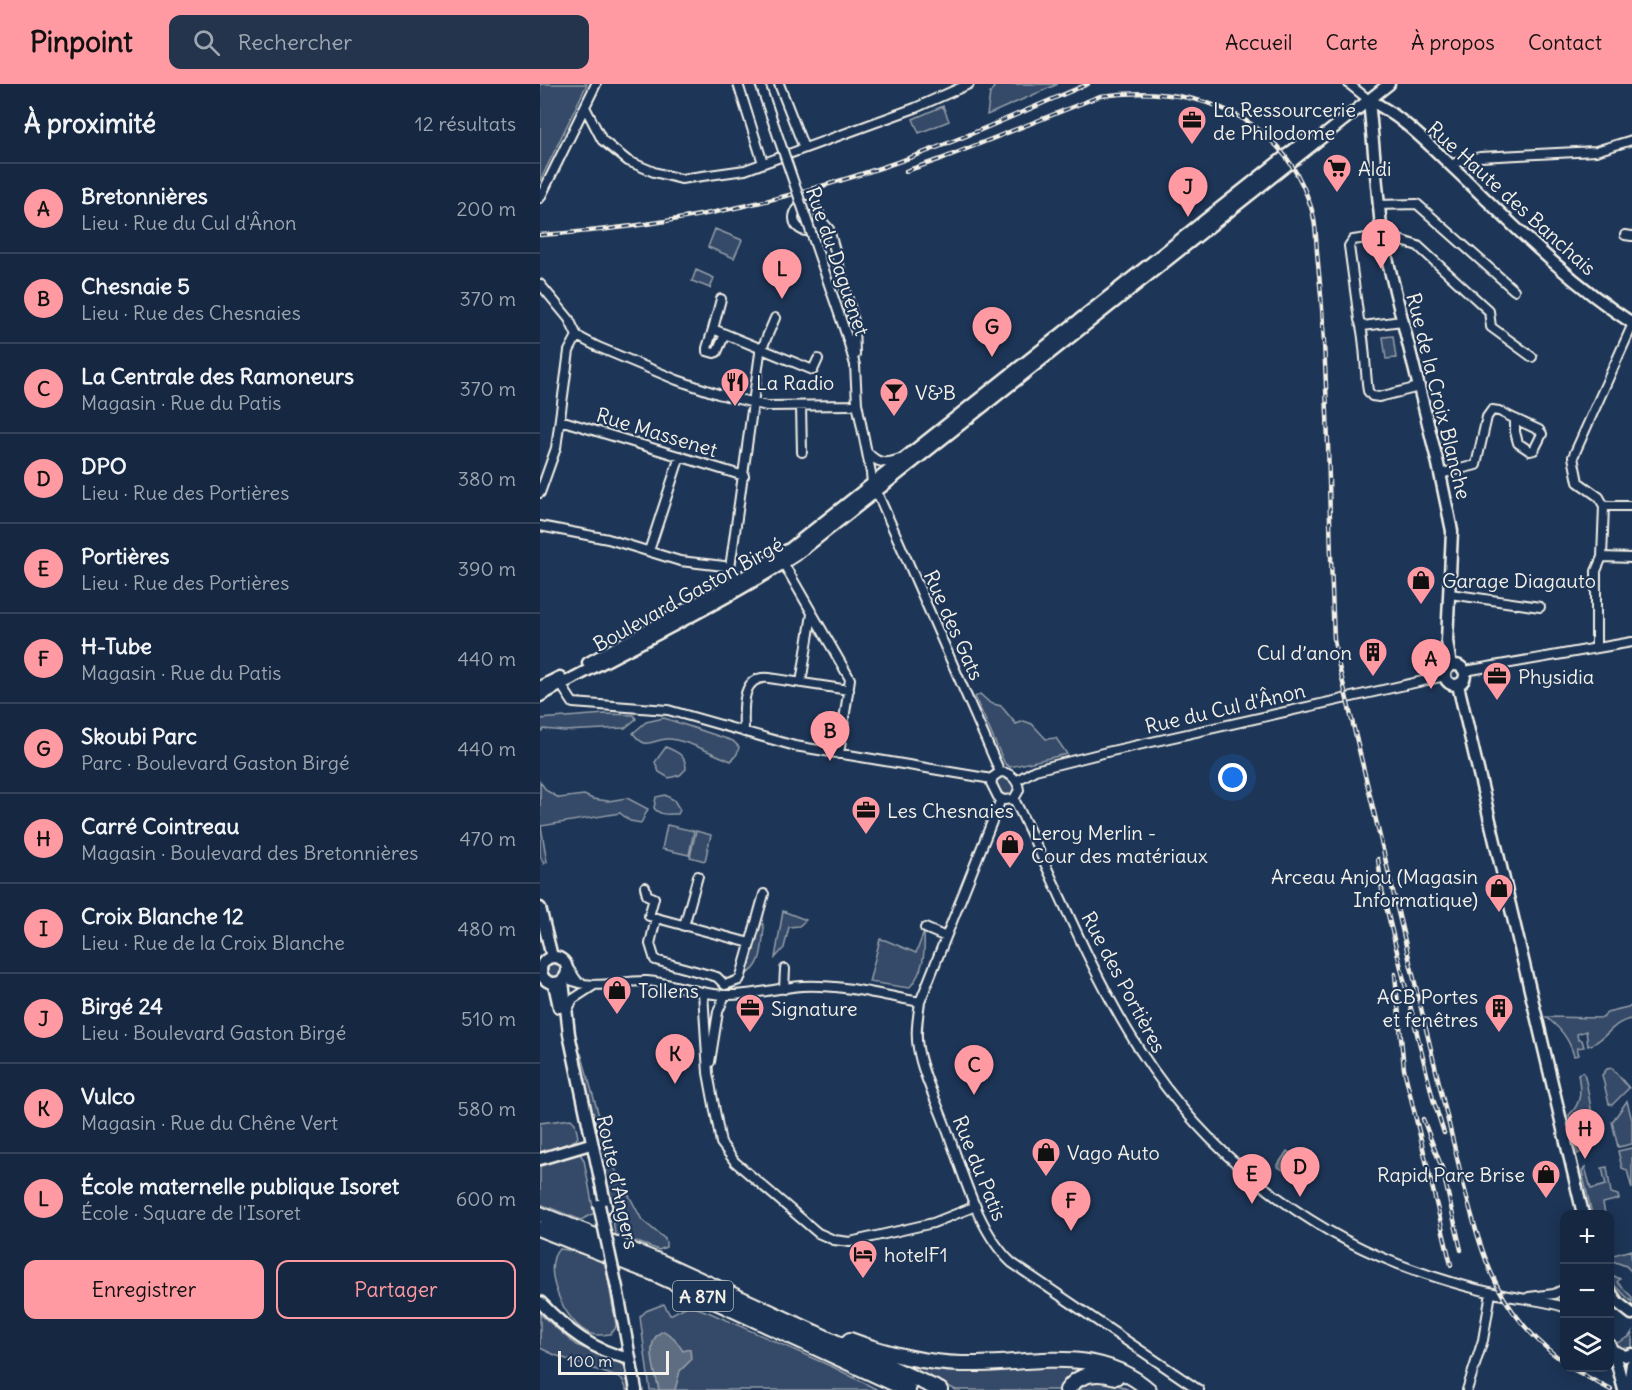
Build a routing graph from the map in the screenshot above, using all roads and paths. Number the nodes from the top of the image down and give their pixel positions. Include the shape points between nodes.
1 (596, 84) edge
2 (738, 84) edge
3 (760, 84) edge
4 (778, 84) edge
5 (969, 84) edge
6 (1349, 84) edge
7 (1377, 84) edge
8 (1389, 84) edge
9 (1366, 97) junction
10 (585, 107) junction
11 (1632, 140) edge
12 (804, 148) junction
13 (763, 163) junction
14 (1451, 165) junction
15 (540, 198) edge
16 (1378, 205) junction
17 (820, 219) dead end
18 (1382, 237) junction
19 (540, 284) edge
20 (1514, 290) dead end
21 (721, 299) dead end
22 (775, 318) dead end
23 (1402, 321) junction
24 (1632, 325) edge
25 (1363, 326) junction
26 (713, 329) junction
27 (725, 334) junction
28 (577, 336) junction
29 (761, 350) junction
30 (1532, 357) dead end
31 (818, 359) dead end
32 (855, 365) junction
33 (1419, 387) junction
34 (755, 403) junction
35 (857, 403) junction
36 (801, 406) junction
37 (1515, 419) dead end
38 (560, 420) junction
39 (802, 452) dead end
40 (867, 452) junction
41 (680, 456) junction
42 (903, 457) junction
43 (1440, 474) junction
44 (744, 476) junction
45 (874, 488) junction
46 (540, 493) edge
47 (1604, 506) junction
48 (1632, 506) edge
49 (540, 526) edge
50 (649, 551) junction
51 (1602, 557) junction
52 (1632, 558) edge
53 (781, 559) junction
54 (730, 568) junction
55 (737, 581) junction
56 (1450, 594) junction
57 (1540, 607) dead end
58 (812, 614) junction
59 (1632, 642) edge
60 (1596, 648) junction
61 (1451, 666) junction
62 (1465, 671) junction
63 (1445, 676) junction
64 (559, 682) junction
65 (801, 683) junction
66 (1458, 685) junction
67 (540, 687) edge
68 (849, 690) junction
69 (540, 696) edge
70 (744, 732) junction
71 (839, 754) junction
72 (1000, 772) junction
73 (992, 779) junction
74 (1016, 781) junction
75 (1001, 799) junction
76 (1014, 799) junction
77 (698, 876) dead end
78 (645, 887) dead end
79 (764, 894) dead end
80 (540, 908) edge
81 (656, 918) junction
82 (684, 926) junction
83 (925, 928) dead end
84 (946, 936) junction
85 (750, 943) junction
86 (552, 957) junction
87 (785, 969) dead end
88 (562, 978) junction
89 (593, 986) junction
90 (784, 989) junction
91 (703, 992) junction
92 (725, 995) junction
93 (920, 1002) junction
94 (565, 1015) junction
95 (708, 1073) junction
96 (578, 1085) junction
97 (580, 1099) junction
98 (587, 1145) junction
99 (540, 1159) edge
100 (601, 1188) junction
101 (602, 1206) junction
102 (976, 1206) junction
103 (1582, 1210) edge
104 (540, 1214) edge
105 (540, 1229) edge
106 (619, 1288) junction
107 (1560, 1291) edge
108 (1491, 1293) junction
109 (1521, 1298) junction
110 (1614, 1298) edge
111 (540, 1302) edge
112 (1560, 1306) edge
113 (1632, 1314) edge
114 (783, 1317) junction
115 (1614, 1350) edge
116 (1632, 1354) edge
117 (1614, 1356) edge
118 (630, 1359) junction
119 (1632, 1364) edge
120 (864, 1370) junction
121 (636, 1390) edge
122 (641, 1390) edge
123 (891, 1390) edge
124 (908, 1390) edge
125 (940, 1390) edge
126 (1067, 1390) edge
127 (1138, 1390) edge
128 (1149, 1390) edge
129 (1199, 1390) edge
130 (1467, 1390) edge
131 (1626, 1390) edge

1 - 10 street
2 - 13 street
3 - 32 street, Rue du Daguenet, bridge
4 - 12 street
5 - 12 street
6 - 9 street
7 - 9 street, Boulevard Gaston Birgé
8 - 9 street, Boulevard Gaston Birgé
9 - 14 street, Rue Haute des Banchais via 1384,107
9 - 16 street, Rue de la Croix Blanche
9 - 42 street, Boulevard Gaston Birgé
9 - 45 street, Boulevard Gaston Birgé
10 - 13 street via 603,140 628,160 654,172 681,179 746,170
10 - 15 street
11 - 14 street via 1596,151 1480,157
12 - 13 street
14 - 24 street, Rue Haute des Banchais via 1587,291
16 - 18 street, Rue de la Croix Blanche
16 - 20 street via 1418,204
17 - 32 street via 829,229 854,321
18 - 23 street, Rue de la Croix Blanche
18 - 25 street via 1356,239 1350,244 1359,320
18 - 30 street via 1418,246 1489,311 1491,327
19 - 28 street via 569,319
21 - 26 street
22 - 29 street
23 - 25 street
23 - 33 street, Rue de la Croix Blanche
24 - 47 street via 1573,457 1578,482 1599,497
25 - 33 street via 1370,395 1378,397
26 - 27 street
26 - 27 street via 708,351 717,352
27 - 29 street
28 - 34 street via 677,380
28 - 38 street via 569,351
29 - 31 street via 813,370
29 - 34 street
32 - 35 street, Rue du Daguenet
33 - 43 street, Rue de la Croix Blanche
34 - 36 street
34 - 44 street
35 - 36 street
35 - 40 street, Rue du Daguenet
36 - 39 street
37 - 43 street via 1492,410 1476,465
38 - 41 street, Rue Massenet
38 - 46 street via 556,448
40 - 42 street via 882,463
40 - 45 street, Rue du Daguenet
41 - 44 street, Rue Massenet
41 - 50 street
42 - 45 street, Boulevard Gaston Birgé
43 - 56 street, Rue de la Croix Blanche via 1452,531
44 - 54 street
45 - 53 street, Boulevard Gaston Birgé
45 - 72 street, Rue des Gats
47 - 48 street
47 - 51 street
49 - 50 street
50 - 54 street via 680,561
51 - 52 street
51 - 60 street via 1596,571
53 - 55 street, Boulevard Gaston Birgé
53 - 58 street
53 - 64 street, Boulevard Gaston Birgé via 648,639
54 - 55 street
55 - 64 street, Boulevard Gaston Birgé
56 - 57 street
56 - 61 street, Rue de la Croix Blanche via 1447,641
58 - 65 street
58 - 68 street via 848,675
59 - 60 street
60 - 62 street
61 - 62 street
61 - 63 street
62 - 66 street via 1465,680
63 - 66 street via 1450,684
63 - 74 street, Rue du Cul d'Ânon via 1107,752 1035,770
64 - 67 street, Boulevard Gaston Birgé
64 - 69 street, Boulevard Gaston Birgé
64 - 70 street via 573,703 668,710
65 - 68 street
65 - 70 street via 764,677 752,682 745,700
66 - 103 street
68 - 71 street
70 - 71 street
71 - 73 street
72 - 73 street
72 - 74 street
73 - 75 street
74 - 76 street via 1019,790
75 - 76 street
75 - 84 street, Rue du Patis
76 - 108 street, Rue des Portières via 1123,1023 1162,1083 1201,1129 1260,1183 1341,1237 1413,1269
77 - 82 street
78 - 81 street via 646,895 654,898 649,916
79 - 85 street
80 - 86 street
81 - 82 street
81 - 85 street via 650,944 654,960 717,977 725,986 739,980
82 - 85 street
83 - 84 street
84 - 93 street, Rue du Patis
86 - 88 street via 564,960
86 - 88 street via 545,961 541,971 544,979
87 - 90 street
88 - 89 street
88 - 94 street, Route d’Angers
88 - 96 street, Route d’Angers
89 - 91 street via 645,981
89 - 94 street via 573,999
90 - 92 street
90 - 93 street via 828,986
91 - 92 street
91 - 95 street
92 - 95 street via 718,1012
93 - 102 street, Rue du Patis via 916,1034 920,1057
94 - 96 street, Route d’Angers
95 - 102 street via 721,1143 735,1162 818,1233 850,1242 933,1223
96 - 97 street, Route d’Angers
97 - 98 street, Route d’Angers
97 - 100 street, Route d’Angers
98 - 99 street
98 - 100 street
98 - 101 street, Route d’Angers
100 - 101 street, Route d’Angers
101 - 106 street, Route d’Angers, bridge
102 - 129 street, Rue du Patis via 995,1244 1012,1263
104 - 114 highway, A 87N via 661,1262
105 - 120 highway, A 87N via 653,1273
106 - 118 street, Route d’Angers
106 - 122 street, Route d’Angers
107 - 109 street, Rue des Portières
108 - 109 street, Rue des Portières
108 - 130 street via 1483,1340
109 - 112 street, Rue des Portières
110 - 113 street
111 - 118 street via 581,1340
114 - 125 highway, A 87N
114 - 128 highway via 804,1320 905,1358 986,1365 1055,1359 1086,1361 1119,1370
115 - 116 street
117 - 131 street
118 - 121 street, Route d’Angers
119 - 131 street
120 - 123 highway
120 - 124 highway, A 87N
126 - 127 highway via 1079,1378 1096,1373 1120,1379

